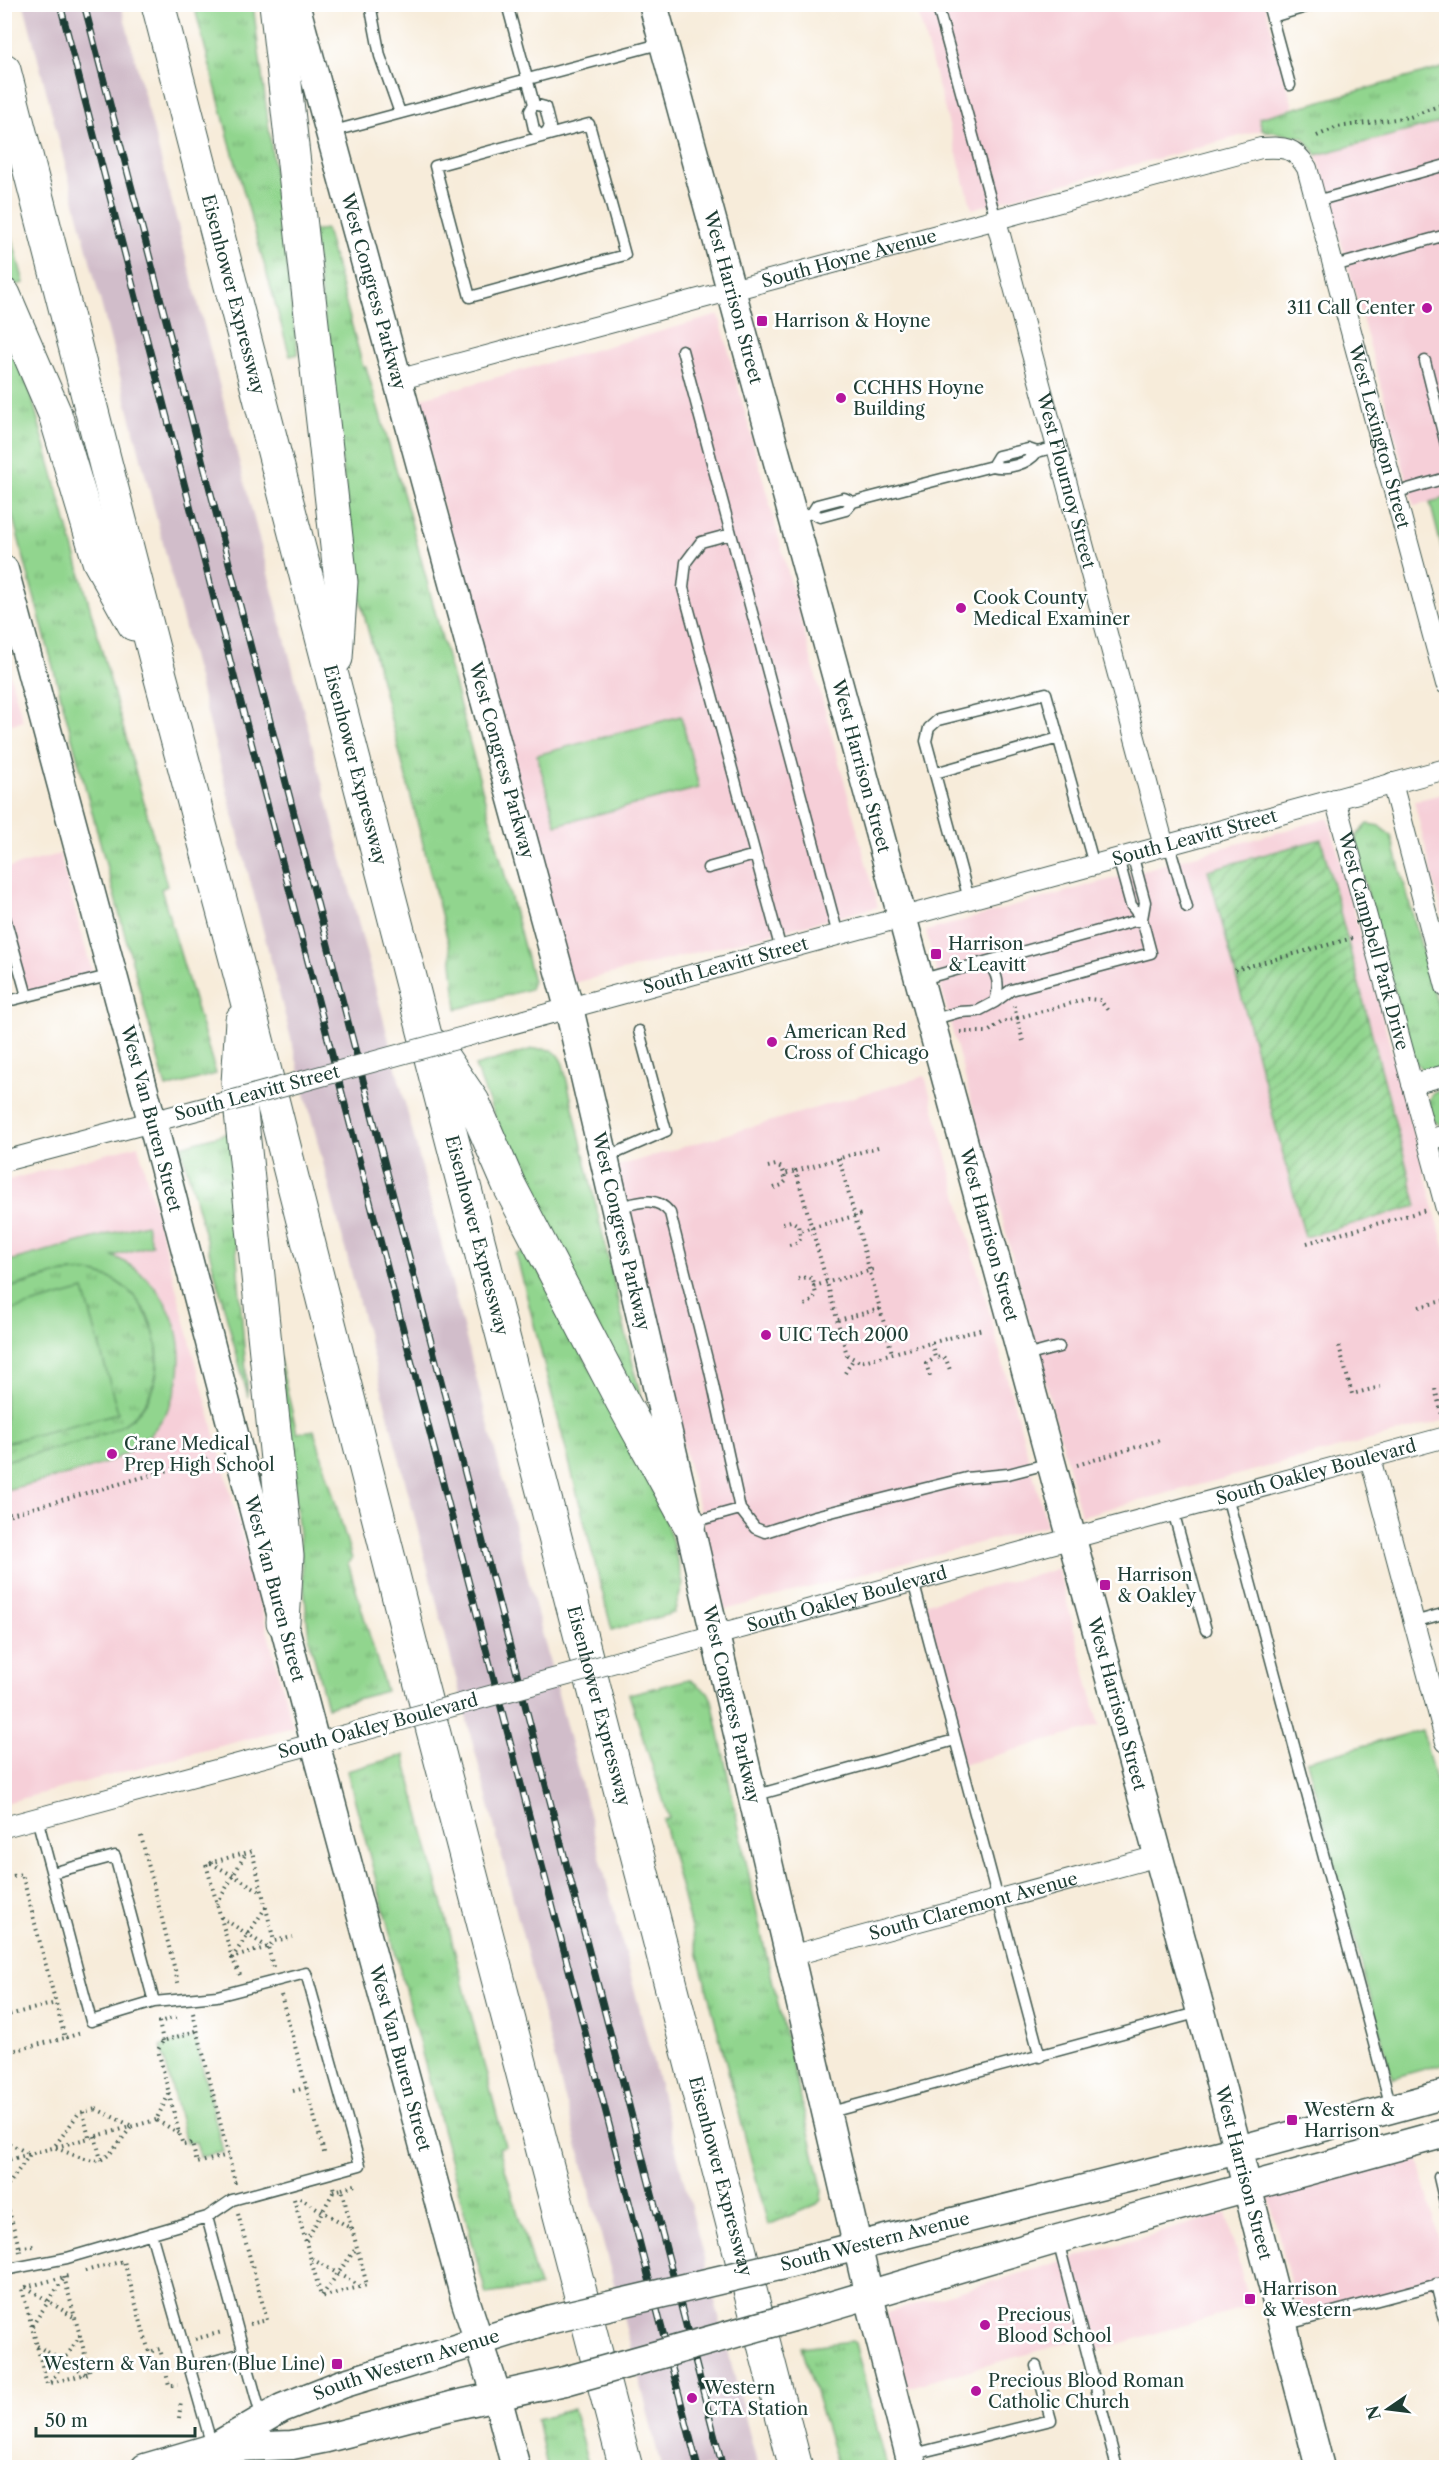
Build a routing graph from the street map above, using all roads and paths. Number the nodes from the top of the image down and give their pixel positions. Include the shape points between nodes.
1 (158, 4) edge
2 (276, 4) edge
3 (295, 4) edge
4 (370, 4) edge
5 (507, 4) edge
6 (653, 4) edge
7 (937, 4) edge
8 (1269, 4) edge
9 (1316, 4) edge
10 (1272, 17) junction
11 (664, 43) junction
12 (4, 70) edge
13 (527, 79) junction
14 (1290, 85) dead end
15 (1446, 103) edge
16 (400, 113) junction
17 (330, 132) junction
18 (1317, 136) dead end
19 (542, 137) junction
20 (1299, 155) joint
21 (1446, 165) edge
22 (1316, 201) junction
23 (996, 220) junction
24 (1446, 235) edge
25 (1334, 266) junction
26 (731, 291) junction
27 (4, 295) edge
28 (682, 350) dead end
29 (1425, 361) dead end
30 (397, 380) junction
31 (1446, 445) edge
32 (1057, 447) junction
33 (1446, 478) edge
34 (1394, 493) junction
35 (802, 516) junction
36 (731, 534) junction
37 (4, 570) edge
38 (157, 664) junction
39 (1446, 684) edge
40 (334, 687) junction
41 (1059, 738) junction
42 (1446, 769) edge
43 (934, 773) junction
44 (1392, 783) junction
45 (1335, 799) junction
46 (1167, 845) junction
47 (755, 855) junction
48 (1125, 856) junction
49 (1094, 865) junction
50 (708, 868) dead end
51 (969, 899) junction
52 (1187, 907) dead end
53 (4, 914) edge
54 (902, 917) junction
55 (1142, 919) junction
56 (838, 934) junction
57 (1354, 938) dead end
58 (781, 950) junction
59 (986, 962) junction
60 (1235, 970) dead end
61 (113, 974) junction
62 (919, 980) junction
63 (1446, 987) edge
64 (244, 989) junction
65 (27, 996) junction
66 (4, 1002) edge
67 (995, 1002) junction
68 (569, 1008) junction
69 (1108, 1011) dead end
70 (1017, 1018) junction
71 (930, 1020) junction
72 (423, 1030) junction
73 (639, 1031) dead end
74 (960, 1032) dead end
75 (1023, 1041) dead end
76 (1446, 1075) edge
77 (1412, 1084) junction
78 (152, 1122) junction
79 (1437, 1137) edge
80 (878, 1147) dead end
81 (604, 1158) junction
82 (839, 1158) junction
83 (4, 1161) edge
84 (768, 1167) dead end
85 (796, 1171) junction
86 (784, 1174) junction
87 (774, 1188) dead end
88 (616, 1208) junction
89 (1437, 1209) edge
90 (862, 1214) dead end
91 (855, 1216) junction
92 (783, 1223) dead end
93 (812, 1228) junction
94 (799, 1231) junction
95 (1306, 1243) dead end
96 (789, 1245) dead end
97 (876, 1269) dead end
98 (870, 1271) junction
99 (798, 1279) dead end
100 (827, 1282) junction
101 (814, 1286) junction
102 (1446, 1300) edge
103 (805, 1305) dead end
104 (1419, 1307) dead end
105 (880, 1309) junction
106 (838, 1320) junction
107 (983, 1329) dead end
108 (932, 1343) junction
109 (1339, 1346) dead end
110 (1059, 1347) dead end
111 (892, 1353) junction
112 (1022, 1357) junction
113 (854, 1358) junction
114 (935, 1358) junction
115 (950, 1370) dead end
116 (845, 1373) dead end
117 (930, 1376) dead end
118 (1380, 1386) dead end
119 (1435, 1389) dead end
120 (1442, 1415) dead end
121 (1446, 1437) edge
122 (1163, 1439) dead end
123 (212, 1458) dead end
124 (1370, 1458) junction
125 (1064, 1464) junction
126 (1227, 1496) junction
127 (740, 1509) junction
128 (1173, 1511) junction
129 (4, 1516) edge
130 (690, 1523) junction
131 (1071, 1538) junction
132 (913, 1581) junction
133 (1446, 1613) edge
134 (283, 1622) junction
135 (1414, 1622) junction
136 (1206, 1630) dead end
137 (715, 1634) junction
138 (955, 1740) junction
139 (1446, 1742) edge
140 (315, 1743) junction
141 (753, 1796) junction
142 (37, 1818) junction
143 (4, 1827) edge
144 (141, 1836) dead end
145 (246, 1853) junction
146 (1158, 1856) junction
147 (211, 1863) junction
148 (52, 1873) junction
149 (233, 1875) junction
150 (262, 1893) junction
151 (998, 1900) junction
152 (217, 1904) junction
153 (266, 1907) junction
154 (221, 1917) junction
155 (248, 1934) junction
156 (293, 1936) dead end
157 (274, 1941) junction
158 (267, 1947) junction
159 (790, 1956) junction
160 (232, 1958) junction
161 (277, 1980) junction
162 (246, 1988) junction
163 (182, 1999) junction
164 (154, 2002) junction
165 (56, 2003) dead end
166 (202, 2011) dead end
167 (1201, 2012) junction
168 (192, 2013) junction
169 (4, 2016) edge
170 (196, 2031) junction
171 (65, 2038) dead end
172 (162, 2041) junction
173 (5, 2053) edge
174 (1041, 2056) junction
175 (306, 2088) junction
176 (293, 2091) dead end
177 (170, 2094) junction
178 (1446, 2094) edge
179 (1391, 2109) junction
180 (83, 2112) junction
181 (826, 2113) junction
182 (156, 2120) junction
183 (132, 2126) junction
184 (179, 2133) junction
185 (1446, 2133) edge
186 (95, 2136) junction
187 (89, 2138) junction
188 (4, 2141) edge
189 (54, 2147) junction
190 (1238, 2150) junction
191 (30, 2154) junction
192 (228, 2155) junction
193 (325, 2156) junction
194 (314, 2159) dead end
195 (101, 2160) junction
196 (4, 2161) edge
197 (329, 2173) junction
198 (246, 2178) dead end
199 (1439, 2178) dead end
200 (359, 2184) dead end
201 (1247, 2187) junction
202 (342, 2189) junction
203 (334, 2191) junction
204 (4, 2192) edge
205 (323, 2194) dead end
206 (313, 2196) dead end
207 (302, 2199) junction
208 (1446, 2207) edge
209 (248, 2208) dead end
210 (323, 2211) junction
211 (207, 2217) junction
212 (352, 2229) junction
213 (151, 2233) junction
214 (1058, 2239) junction
215 (306, 2241) junction
216 (20, 2247) dead end
217 (357, 2247) junction
218 (858, 2247) junction
219 (311, 2258) junction
220 (4, 2270) edge
221 (338, 2274) junction
222 (64, 2277) junction
223 (1441, 2283) edge
224 (361, 2286) junction
225 (26, 2287) junction
226 (321, 2296) junction
227 (869, 2296) junction
228 (48, 2301) junction
229 (75, 2318) junction
230 (1446, 2324) edge
231 (1283, 2325) junction
232 (32, 2326) junction
233 (237, 2328) junction
234 (80, 2335) junction
235 (479, 2341) junction
236 (182, 2342) junction
237 (37, 2346) junction
238 (159, 2349) junction
239 (243, 2353) junction
240 (64, 2361) junction
241 (1036, 2366) dead end
242 (190, 2368) junction
243 (86, 2374) junction
244 (51, 2383) junction
245 (497, 2396) junction
246 (179, 2418) dead end
247 (262, 2420) junction
248 (213, 2448) junction
249 (911, 2461) edge
250 (146, 2468) edge
251 (516, 2468) edge
252 (626, 2468) edge
253 (796, 2468) edge
254 (1117, 2468) edge
255 (1320, 2468) edge

1 - 40 highway, Eisenhower Expressway
2 - 40 highway via 341,582
3 - 17 street, West Congress Parkway
4 - 16 lane via 380,56
5 - 13 lane
6 - 11 street, West Harrison Street
7 - 23 lane
8 - 10 lane
9 - 10 lane
10 - 14 lane
11 - 13 lane
11 - 26 street, West Harrison Street
12 - 38 highway
13 - 16 lane
13 - 19 lane via 534,104 545,107 549,127
15 - 18 path via 1410,117 1337,127
16 - 17 lane
17 - 30 street, West Congress Parkway
19 - 19 lane via 589,124 625,255 470,297 435,166
20 - 22 street, West Lexington Street
20 - 23 street, South Hoyne Avenue via 1283,147 1261,148
21 - 22 lane
22 - 25 street, West Lexington Street
23 - 26 street, South Hoyne Avenue
23 - 32 street, West Flournoy Street
24 - 25 lane
25 - 34 street, West Lexington Street
26 - 30 street, South Hoyne Avenue
26 - 35 street, West Harrison Street
27 - 38 highway via 55,414 99,561
28 - 36 lane
29 - 31 lane
30 - 68 street, West Congress Parkway
32 - 35 lane via 1037,452 1031,460 1001,468 992,466 853,502 846,510 820,517
32 - 46 street, West Flournoy Street
33 - 34 lane
34 - 39 street, West Lexington Street
35 - 54 street, West Harrison Street
36 - 47 lane via 701,542 686,562 683,588
36 - 56 lane
37 - 61 street, West Van Buren Street via 17,633
38 - 64 highway
40 - 72 highway, Eisenhower Expressway
41 - 43 lane
41 - 43 lane via 1046,693 938,720 929,728 926,741
41 - 49 lane
42 - 44 street, South Leavitt Street
43 - 51 lane
44 - 45 street, South Leavitt Street
44 - 63 street
45 - 46 street, South Leavitt Street
45 - 77 street, West Campbell Park Drive
46 - 48 street, South Leavitt Street
46 - 52 lane
47 - 50 lane
47 - 58 lane
48 - 49 street, South Leavitt Street
48 - 55 lane via 1131,905
49 - 51 street, South Leavitt Street
51 - 54 street, South Leavitt Street
53 - 65 lane
54 - 56 street, South Leavitt Street
54 - 62 street, West Harrison Street
55 - 59 lane
55 - 67 lane via 1151,953 1011,990
56 - 58 street, South Leavitt Street
57 - 60 path
58 - 68 street, South Leavitt Street
59 - 62 lane
59 - 67 lane via 995,969 999,988
61 - 65 lane
61 - 78 street, West Van Buren Street
62 - 71 street, West Harrison Street
64 - 134 highway via 238,1083 287,1556
64 - 252 highway
65 - 66 lane
67 - 71 lane via 978,1011
68 - 78 street, South Leavitt Street, bridge
68 - 81 street, West Congress Parkway
69 - 70 path via 1100,1000 1087,999
70 - 74 path via 988,1032
70 - 75 path
71 - 112 street, West Harrison Street
72 - 130 highway via 473,1102 509,1185
72 - 253 highway, Eisenhower Expressway
73 - 81 lane via 666,1131
76 - 77 street
77 - 79 street, West Campbell Park Drive
78 - 83 street, South Leavitt Street
78 - 134 street, West Van Buren Street
79 - 89 street, West Campbell Park Drive
80 - 82 path
81 - 88 street, West Congress Parkway
82 - 85 path
82 - 91 path
84 - 86 path via 776,1165
85 - 86 path
85 - 93 path
86 - 87 path via 786,1181
88 - 127 lane via 648,1201 664,1205 670,1213
88 - 130 street, West Congress Parkway
89 - 95 path
90 - 91 path
91 - 93 path
91 - 98 path
92 - 94 path via 791,1221
93 - 94 path
93 - 100 path
94 - 96 path via 801,1238
97 - 98 path
98 - 100 path
98 - 105 path
99 - 101 path via 813,1279
100 - 101 path
100 - 106 path
101 - 103 path via 816,1294
102 - 104 path
105 - 106 path
105 - 111 path
106 - 113 path via 847,1355
107 - 108 path
108 - 111 path
108 - 114 path
109 - 118 path via 1352,1394
110 - 112 lane
111 - 113 path via 860,1362
112 - 125 street, West Harrison Street
113 - 116 path
114 - 115 path via 946,1359
114 - 117 path via 926,1364
119 - 120 path
121 - 124 street, South Oakley Boulevard
122 - 125 path
123 - 129 path
124 - 126 street, South Oakley Boulevard
124 - 135 street
125 - 127 lane via 966,1478 765,1532 755,1528
125 - 131 street, West Harrison Street
126 - 128 street, South Oakley Boulevard
126 - 179 lane
127 - 130 lane
128 - 131 street, South Oakley Boulevard
128 - 136 lane
130 - 137 street, West Congress Parkway
131 - 132 street, South Oakley Boulevard
131 - 146 street, West Harrison Street
132 - 137 street, South Oakley Boulevard
132 - 138 lane
133 - 135 lane
134 - 140 street, West Van Buren Street
135 - 139 street
137 - 140 street, South Oakley Boulevard, bridge
137 - 141 street, West Congress Parkway
138 - 141 lane
138 - 151 lane
140 - 142 street, South Oakley Boulevard
140 - 235 street, West Van Buren Street
141 - 159 street, West Congress Parkway
142 - 143 street, South Oakley Boulevard
142 - 148 lane
144 - 163 path
145 - 147 path
145 - 149 path
145 - 150 path via 252,1851
146 - 151 street, South Claremont Avenue
146 - 167 street, West Harrison Street
147 - 149 path
147 - 152 path via 206,1864
148 - 164 lane via 115,1856
148 - 164 lane via 91,2021
149 - 150 path
149 - 152 path
150 - 153 path
151 - 159 street, South Claremont Avenue
151 - 174 lane
152 - 154 path
153 - 155 path
153 - 157 path
154 - 155 path
154 - 160 path
155 - 158 path
155 - 160 path
156 - 157 path
157 - 158 path
158 - 160 path
158 - 161 path
159 - 181 street, West Congress Parkway
160 - 162 path
161 - 162 lane
161 - 175 path
161 - 197 lane via 306,1972 360,2165
162 - 163 lane
163 - 164 lane
163 - 168 path
165 - 169 path
166 - 168 path
167 - 174 lane
167 - 190 street, West Harrison Street
168 - 170 path
168 - 172 path via 159,2022
170 - 172 path
170 - 192 path
171 - 173 path
172 - 177 path via 158,2050
174 - 181 lane
175 - 176 path
175 - 193 path
177 - 182 path
177 - 184 path
178 - 179 street, South Western Avenue
179 - 190 street, South Western Avenue
180 - 183 path via 96,2109
180 - 187 path
180 - 189 path
181 - 218 street, West Congress Parkway
182 - 183 path
182 - 184 path
183 - 186 path
183 - 195 path via 107,2158
184 - 192 path via 183,2145 192,2143 197,2163
185 - 201 street, South Western Avenue
186 - 187 path
186 - 195 path
187 - 189 path
188 - 191 path
189 - 191 path
189 - 195 path via 92,2162
190 - 201 street, West Harrison Street
190 - 218 street, South Western Avenue
191 - 196 path
191 - 204 path
192 - 198 path via 235,2182
193 - 194 path
193 - 197 path
197 - 203 path
197 - 211 lane via 232,2200
199 - 208 lane
200 - 202 path
201 - 214 street, South Western Avenue
201 - 231 street, West Harrison Street
202 - 203 path
202 - 212 path
203 - 205 path
203 - 210 path
204 - 216 path
206 - 207 path
207 - 210 path
207 - 215 path via 293,2194
209 - 233 path via 238,2213 267,2319
210 - 212 path
210 - 215 path
211 - 213 lane
211 - 233 lane
212 - 217 path
213 - 220 lane via 67,2258
213 - 236 lane
214 - 227 street, South Western Avenue
214 - 254 lane
215 - 219 path
217 - 221 path
217 - 224 path via 367,2285
218 - 227 street, West Congress Parkway
218 - 235 street, South Western Avenue, bridge via 548,2320
219 - 221 path
219 - 226 path
221 - 224 path
221 - 226 path
222 - 225 path
222 - 228 path
222 - 229 path
222 - 238 path via 124,2261 149,2352
223 - 230 lane
223 - 231 lane
224 - 226 path
225 - 228 path
225 - 232 path via 22,2289
227 - 245 street, South Western Avenue, bridge via 565,2381
227 - 249 street, West Congress Parkway
228 - 229 path
228 - 232 path
229 - 234 path
231 - 255 street, West Harrison Street
232 - 237 path
233 - 236 path
233 - 239 lane
234 - 240 path
234 - 243 path via 90,2373
235 - 245 street, West Van Buren Street
235 - 247 street, South Western Avenue via 342,2384
236 - 238 path
236 - 242 lane
237 - 240 path
237 - 244 path via 47,2384
238 - 246 path via 169,2385 178,2384 182,2402
239 - 242 lane
239 - 247 lane
240 - 243 path
240 - 244 path
241 - 249 lane via 1051,2420
242 - 248 lane
243 - 244 path
245 - 248 street, South Western Avenue via 292,2445
245 - 251 street, West Van Buren Street
247 - 248 street, South Western Avenue
248 - 250 street, South Western Avenue

